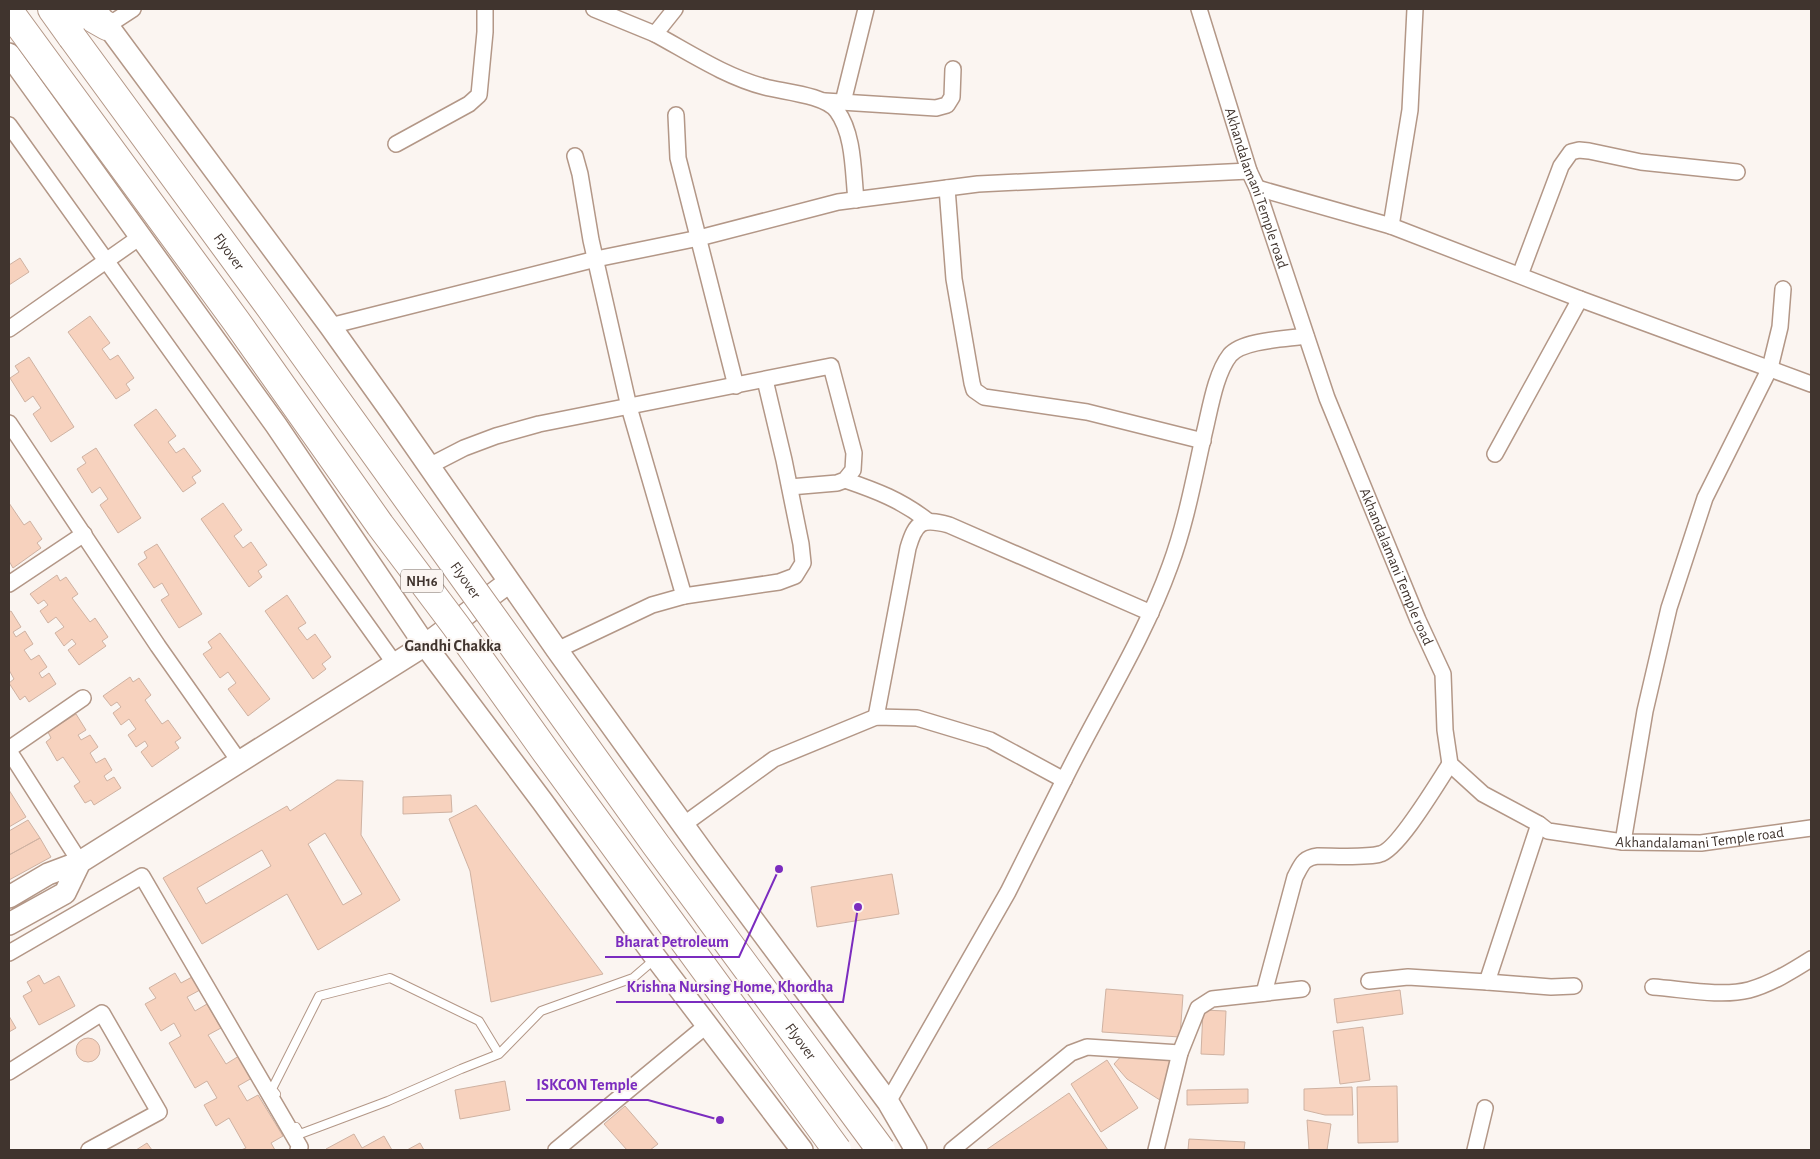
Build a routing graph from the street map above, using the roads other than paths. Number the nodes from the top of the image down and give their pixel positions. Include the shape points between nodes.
1 (52, 9) edge
2 (77, 9) edge
3 (133, 9) edge
4 (485, 9) edge
5 (594, 9) edge
6 (674, 9) edge
7 (866, 9) edge
8 (1199, 9) edge
9 (1415, 9) edge
10 (9, 11) edge
11 (101, 17) edge
12 (655, 34) junction
13 (9, 54) edge
14 (953, 69) dead end
15 (825, 101) junction
16 (843, 102) junction
17 (676, 115) dead end
18 (9, 125) edge
19 (396, 144) dead end
20 (575, 156) dead end
21 (1249, 171) junction
22 (1737, 172) dead end
23 (947, 188) junction
24 (1257, 188) junction
25 (856, 200) junction
26 (1391, 226) junction
27 (140, 237) junction
28 (699, 238) junction
29 (596, 259) junction
30 (105, 262) junction
31 (1520, 275) junction
32 (1783, 289) dead end
33 (1580, 299) junction
34 (330, 326) junction
35 (9, 329) edge
36 (1306, 336) junction
37 (1770, 368) junction
38 (765, 380) junction
39 (1811, 384) edge
40 (736, 386) junction
41 (629, 407) junction
42 (9, 423) edge
43 (1203, 441) junction
44 (1495, 454) dead end
45 (429, 466) junction
46 (845, 480) junction
47 (790, 487) junction
48 (928, 521) junction
49 (84, 534) junction
50 (509, 582) junction
51 (9, 584) edge
52 (684, 596) junction
53 (1151, 613) junction
54 (425, 645) junction
55 (557, 650) junction
56 (395, 664) junction
57 (83, 698) dead end
58 (876, 717) junction
59 (11, 758) edge
60 (239, 761) junction
61 (1450, 764) junction
62 (1064, 780) junction
63 (1539, 824) junction
64 (684, 825) junction
65 (1811, 828) edge
66 (1622, 842) junction
67 (80, 862) junction
68 (9, 897) edge
69 (9, 924) edge
70 (9, 953) edge
71 (656, 958) junction
72 (1811, 959) edge
73 (1369, 981) dead end
74 (1487, 982) junction
75 (1574, 986) dead end
76 (1653, 987) dead end
77 (1302, 989) dead end
78 (1264, 993) junction
79 (707, 1026) junction
80 (1180, 1053) junction
81 (499, 1054) junction
82 (9, 1072) edge
83 (888, 1102) junction
84 (1485, 1108) dead end
85 (89, 1150) edge
86 (298, 1150) edge
87 (556, 1150) edge
88 (802, 1150) edge
89 (837, 1150) edge
90 (881, 1150) edge
91 (916, 1150) edge
92 (952, 1150) edge
93 (1156, 1150) edge
94 (1475, 1150) edge

1 - 90 highway, Flyover / NH16, bridge via 656,845
2 - 11 highway
3 - 11 street
4 - 19 street via 479,95 469,104
5 - 12 street
6 - 12 street
7 - 16 street
8 - 21 street, Akhandalamani Temple road
9 - 26 street via 1410,110
10 - 89 highway, NH16, bridge via 231,313 380,526
11 - 34 street
12 - 15 street via 732,76 763,87
13 - 27 street
14 - 16 street via 952,97 947,104 936,108
15 - 16 street
15 - 25 street via 842,118 848,134
17 - 28 street via 678,158
18 - 30 street
20 - 29 street
21 - 23 street
21 - 24 street, Akhandalamani Temple road
22 - 31 street via 1641,162 1589,151 1571,152 1561,166
23 - 25 street
23 - 43 street via 954,279 972,383 978,394 1087,412
24 - 26 street
24 - 36 street, Akhandalamani Temple road
25 - 28 street
26 - 31 street
27 - 30 street
27 - 54 street via 276,425
28 - 29 street
28 - 40 street
29 - 34 street
29 - 41 street
30 - 35 street
30 - 56 street
31 - 33 street
32 - 37 street via 1780,327
33 - 37 street
33 - 44 street
34 - 45 street
36 - 43 street via 1248,345 1231,354 1220,374
36 - 61 street, Akhandalamani Temple road via 1327,398 1443,674
37 - 39 street
37 - 66 street via 1705,498 1669,608 1645,711
38 - 40 street
38 - 46 street via 831,366 854,453 853,470
38 - 47 street
40 - 41 street
41 - 45 street via 539,424 496,436
41 - 52 street
42 - 49 street
43 - 53 street via 1186,518
45 - 50 street
46 - 47 street
46 - 48 street via 889,496
47 - 52 street via 803,563 795,576 779,582
48 - 53 street via 949,524
48 - 58 street via 912,533 908,548
49 - 51 street
49 - 60 street
50 - 54 street
50 - 55 street
52 - 55 street via 652,605
53 - 62 street
54 - 56 street
54 - 71 street
55 - 64 street
56 - 60 street
57 - 59 street
58 - 62 street via 917,718 990,740
58 - 64 street via 774,759
59 - 67 street
60 - 67 street
61 - 63 street, Akhandalamani Temple road via 1483,794
61 - 78 street via 1390,848 1380,854 1318,856 1304,861 1295,877
62 - 83 street via 1008,892
63 - 66 street, Akhandalamani Temple road via 1548,831
63 - 74 street
64 - 83 street
65 - 66 street, Akhandalamani Temple road via 1701,843
67 - 68 street via 48,874
67 - 69 street via 65,893
70 - 86 street via 142,876 300,1147
71 - 79 street
71 - 81 lane via 633,978 541,1011
72 - 76 street via 1785,975 1748,990 1725,993
73 - 74 street via 1408,977
74 - 75 street
77 - 78 street
78 - 80 street via 1212,999 1198,1008
79 - 87 street
79 - 88 street
80 - 92 street via 1102,1047 1079,1050
80 - 93 street
81 - 81 lane via 478,1021 390,978 319,996 272,1089 300,1134
82 - 85 street via 102,1014 159,1112
83 - 91 street
84 - 94 street

